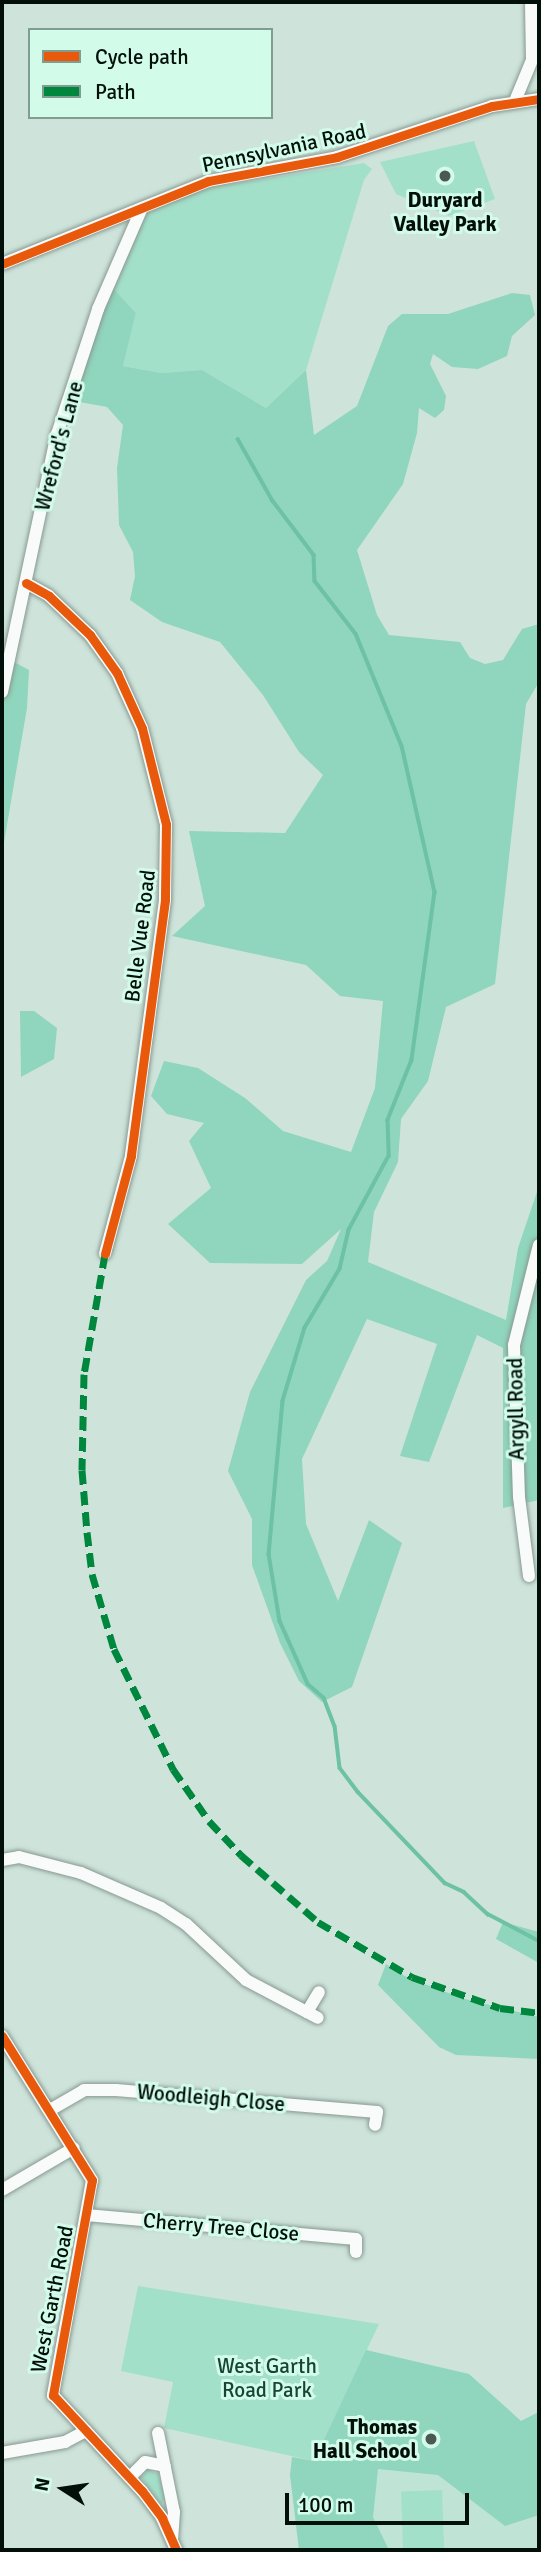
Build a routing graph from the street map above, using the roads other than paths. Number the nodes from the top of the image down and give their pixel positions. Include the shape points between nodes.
1 (531, 5) dead end
2 (539, 99) edge
3 (515, 101) junction
4 (142, 208) junction
5 (2, 264) edge
6 (26, 583) junction
7 (2, 692) edge
8 (539, 1245) edge
9 (105, 1254) dead end
10 (529, 1576) dead end
11 (2, 1860) edge
12 (318, 1992) dead end
13 (2, 2036) edge
14 (51, 2110) junction
15 (377, 2113) dead end
16 (74, 2148) junction
17 (2, 2190) edge
18 (86, 2215) junction
19 (356, 2240) dead end
20 (86, 2431) junction
21 (158, 2433) dead end
22 (2, 2453) edge
23 (165, 2466) junction
24 (130, 2477) junction
25 (174, 2544) edge

1 - 3 street via 532,60
2 - 3 street, Pennsylvania Road
3 - 4 street, Pennsylvania Road via 337,157 208,181
4 - 5 street, Pennsylvania Road
4 - 6 street, Wreford's Lane via 98,309 57,434
6 - 7 street, Wreford's Lane
6 - 9 street, Belle Vue Road via 49,596 90,635 117,674 142,728 166,824 165,901 132,1144
8 - 10 street, Argyll Road via 514,1345 519,1497
11 - 12 street via 19,1857 81,1873 161,1908 186,1924 246,1980 312,2015
13 - 14 street, West Garth Road
14 - 15 street, Woodleigh Close via 92,2089
14 - 16 street, West Garth Road
16 - 17 street
16 - 18 street, West Garth Road via 92,2180
18 - 19 street, Cherry Tree Close
18 - 20 street, West Garth Road via 53,2395
20 - 22 street via 65,2442
20 - 24 street, West Garth Road
21 - 23 street, West Garth Road
23 - 24 street via 145,2462
23 - 25 street, West Garth Road via 174,2512
24 - 25 street, West Garth Road

